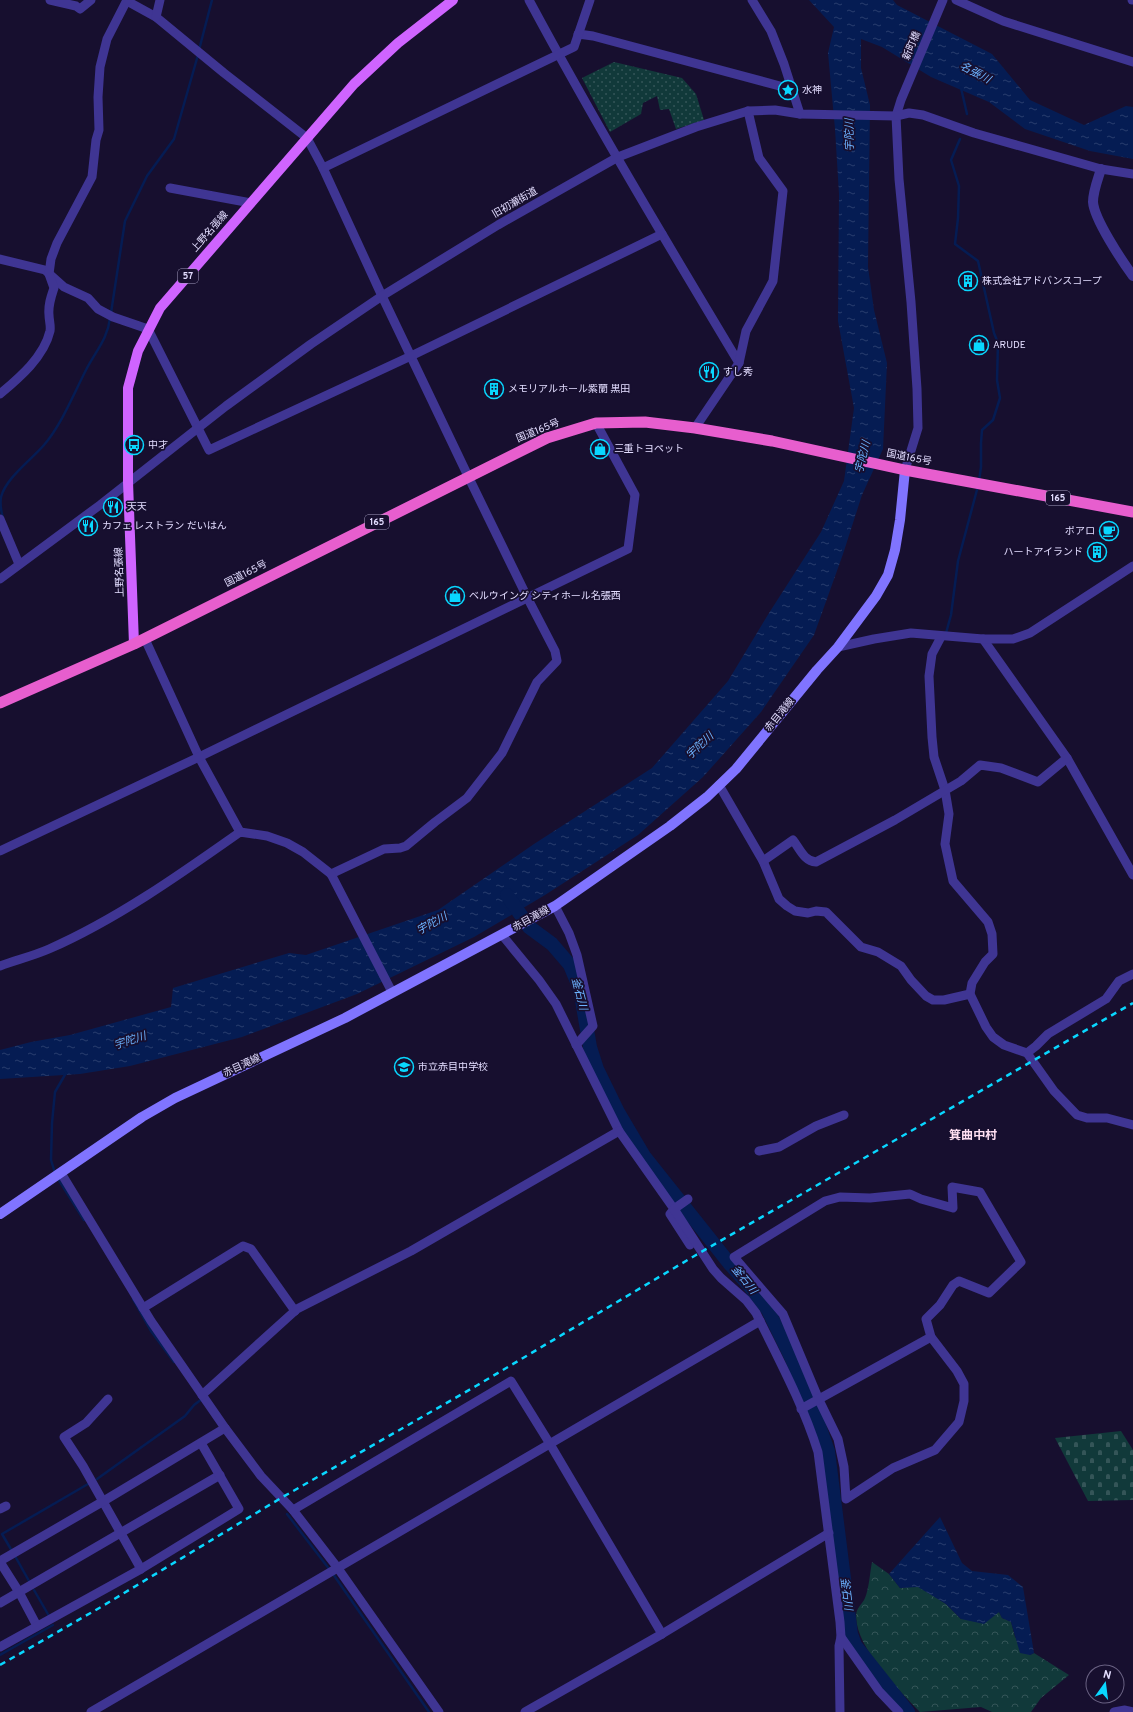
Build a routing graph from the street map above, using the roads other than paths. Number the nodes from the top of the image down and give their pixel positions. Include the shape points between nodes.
1 (50, 0) edge
2 (91, 0) edge
3 (160, 0) edge
4 (453, 0) edge
5 (529, 0) edge
6 (590, 0) edge
7 (752, 0) edge
8 (956, 0) edge
9 (127, 1) edge
10 (943, 1) edge
11 (156, 17) junction
12 (578, 34) junction
13 (559, 55) junction
14 (1133, 62) edge
15 (791, 89) junction
16 (748, 111) junction
17 (802, 114) junction
18 (892, 116) junction
19 (307, 138) junction
20 (618, 157) junction
21 (323, 168) junction
22 (1101, 169) junction
23 (1133, 174) edge
24 (170, 188) dead end
25 (252, 203) junction
26 (662, 234) junction
27 (0, 259) edge
28 (49, 274) junction
29 (1133, 276) edge
30 (382, 296) junction
31 (148, 329) junction
32 (411, 356) junction
33 (739, 363) junction
34 (0, 394) edge
35 (596, 423) junction
36 (197, 428) junction
37 (695, 428) junction
38 (900, 469) junction
39 (468, 476) junction
40 (128, 482) junction
41 (1133, 512) edge
42 (0, 519) edge
43 (19, 564) junction
44 (1133, 566) edge
45 (0, 579) edge
46 (527, 597) junction
47 (941, 636) junction
48 (145, 638) junction
49 (983, 639) junction
50 (134, 644) junction
51 (838, 647) junction
52 (0, 703) edge
53 (199, 756) junction
54 (1067, 758) junction
55 (719, 785) junction
56 (945, 790) junction
57 (240, 832) junction
58 (0, 851) edge
59 (763, 862) junction
60 (331, 874) junction
61 (1133, 875) edge
62 (555, 906) junction
63 (502, 934) junction
64 (0, 966) edge
65 (1133, 974) edge
66 (391, 990) junction
67 (970, 994) junction
68 (576, 1045) junction
69 (1027, 1053) junction
70 (844, 1115) dead end
71 (1133, 1124) edge
72 (619, 1131) junction
73 (760, 1151) dead end
74 (57, 1175) junction
75 (688, 1200) dead end
76 (675, 1208) junction
77 (0, 1214) edge
78 (690, 1245) dead end
79 (143, 1308) junction
80 (295, 1311) junction
81 (760, 1321) junction
82 (931, 1337) junction
83 (202, 1395) junction
84 (108, 1399) dead end
85 (818, 1401) junction
86 (804, 1408) junction
87 (225, 1428) junction
88 (201, 1443) junction
89 (550, 1444) junction
90 (220, 1475) junction
91 (102, 1502) junction
92 (293, 1510) junction
93 (829, 1533) junction
94 (121, 1534) junction
95 (0, 1561) edge
96 (141, 1569) junction
97 (333, 1570) junction
98 (19, 1592) junction
99 (0, 1603) edge
100 (37, 1626) junction
101 (662, 1634) junction
102 (842, 1637) junction
103 (0, 1647) edge
104 (91, 1712) edge
105 (439, 1712) edge
106 (526, 1712) edge
107 (840, 1712) edge
108 (899, 1712) edge
109 (1114, 1712) edge
110 (1133, 1712) edge

1 - 2 street via 80,9
3 - 11 street
4 - 19 main road, 上野名張線 / 57 via 398,43 365,74
5 - 13 street
6 - 12 street
7 - 15 street via 771,31
8 - 14 street via 1003,21
9 - 11 street
9 - 28 street via 107,39 100,67 99,130 92,178 57,243
10 - 18 street, 新町橋
11 - 19 street
12 - 13 street via 574,47
12 - 15 street
13 - 20 street
13 - 21 street
15 - 17 street
16 - 17 street, 旧初瀬街道 via 775,110
16 - 20 street, 旧初瀬街道 via 696,127
16 - 33 street via 760,158 783,190 773,281 746,331
17 - 18 street, 旧初瀬街道
18 - 22 street, 旧初瀬街道 via 910,113 923,115 974,133
18 - 38 street via 917,389 918,428
19 - 21 street
19 - 25 main road, 上野名張線 / 57
20 - 26 street
20 - 30 street, 旧初瀬街道 via 498,225
21 - 30 street
22 - 23 street, 旧初瀬街道
22 - 29 street via 1094,194 1094,208 1113,246
24 - 25 street
25 - 31 main road, 上野名張線 / 57 via 160,308
26 - 32 street
26 - 33 street
27 - 28 street via 45,270
28 - 31 street via 64,287 88,298 98,309
28 - 34 street via 54,288 49,302 50,329 46,342 34,361
30 - 32 street
30 - 36 street, 旧初瀬街道 via 311,344
31 - 36 street
31 - 40 main road, 上野名張線 / 57 via 138,351 128,388
32 - 36 street via 209,450
32 - 39 street
33 - 37 street
35 - 37 highway, 国道165号 / 165 via 644,422
35 - 39 highway, 国道165号 / 165 via 547,438
35 - 46 street via 635,495 628,549
36 - 40 street, 旧初瀬街道
37 - 38 highway, 国道165号 / 165 via 772,441
38 - 41 highway, 国道165号 / 165
38 - 51 main road, 赤目滝線 via 900,520 888,576
39 - 46 street
39 - 48 highway, 国道165号 / 165
40 - 43 street, 旧初瀬街道
40 - 50 main road, 上野名張線 / 57
42 - 43 street
43 - 45 street, 旧初瀬街道
44 - 49 street via 1030,634 1012,639
46 - 53 street
46 - 60 street via 555,651 557,661 537,682 502,753 467,798 406,846 384,849
47 - 49 street
47 - 51 street via 911,634
47 - 56 street via 932,654 929,676 934,750
48 - 50 highway, 国道165号 / 165
48 - 53 street
49 - 54 street
50 - 52 highway, 国道165号 / 165
51 - 55 main road, 赤目滝線 via 736,769
53 - 57 street
53 - 58 street
54 - 56 street via 1038,782 1001,768 980,765 962,781
54 - 61 street
55 - 59 street
55 - 62 main road, 赤目滝線 via 670,826
56 - 59 street via 816,862 804,857 793,840
56 - 67 street via 949,814 945,844 953,881 988,922 992,934 993,954 972,983
57 - 60 street via 267,836 287,843
57 - 64 street via 177,876 88,930 48,949
59 - 67 street via 779,899 787,906 795,911 826,912 861,947 878,952 901,966 926,996 933,1000 944,1000
60 - 66 street
62 - 63 main road, 赤目滝線
62 - 68 street via 577,955 593,1026
63 - 66 main road, 赤目滝線
63 - 68 street via 556,1004
65 - 69 street via 1119,981 1106,999 1048,1034
66 - 74 main road, 赤目滝線 via 345,1018 175,1098 142,1117
67 - 69 street via 993,1037 1004,1045
68 - 72 street
69 - 71 street via 1054,1090 1077,1115
70 - 73 street via 816,1126 779,1147
72 - 76 street
72 - 80 street via 410,1251
74 - 77 main road, 赤目滝線
74 - 79 street
75 - 76 street
76 - 78 street via 670,1214
76 - 81 street via 714,1269 746,1300
79 - 80 street via 243,1246 247,1246
79 - 83 street
80 - 83 street
81 - 86 street
81 - 89 street
82 - 85 street
82 - 85 street via 964,1384 964,1401 959,1422 935,1450 893,1468 846,1499 844,1467 838,1439
82 - 85 street via 926,1319 940,1305 953,1285 959,1281 989,1293 1021,1262 980,1192 952,1187 953,1208 910,1194 824,1201 734,1257 783,1314
83 - 87 street
84 - 91 street via 86,1423 64,1437
85 - 86 street
86 - 93 street via 818,1452
87 - 88 street
87 - 92 street via 261,1476
88 - 90 street
88 - 91 street
89 - 92 street via 511,1381
89 - 97 street
89 - 101 street
90 - 94 street
90 - 96 street via 239,1509
91 - 94 street
91 - 95 street
92 - 97 street
93 - 101 street
93 - 102 street
94 - 96 street
94 - 98 street
95 - 98 street
96 - 100 street
97 - 104 street
97 - 105 street
98 - 99 street
98 - 100 street
100 - 103 street
101 - 106 street
102 - 107 street via 839,1646
102 - 108 street via 879,1691
109 - 110 street

